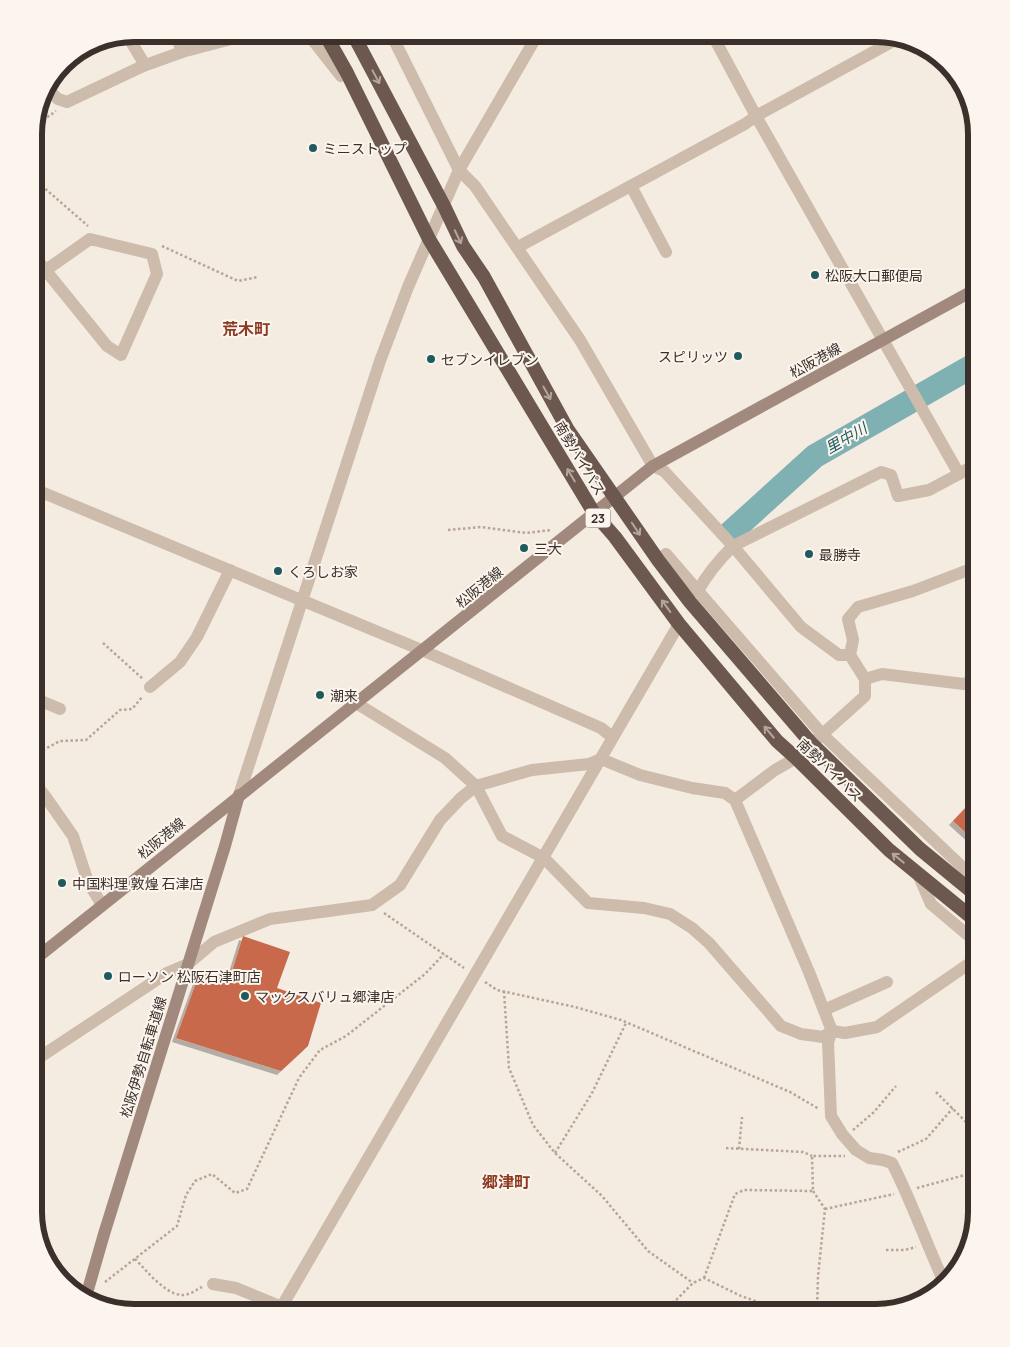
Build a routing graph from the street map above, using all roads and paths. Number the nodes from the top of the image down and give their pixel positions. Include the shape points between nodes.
1 (131, 42) edge
2 (179, 42) edge
3 (219, 42) edge
4 (314, 42) edge
5 (330, 42) edge
6 (357, 42) edge
7 (394, 42) edge
8 (533, 43) edge
9 (717, 43) edge
10 (889, 43) edge
11 (182, 52) junction
12 (143, 66) junction
13 (347, 73) junction
14 (52, 94) edge
15 (67, 102) junction
16 (756, 116) junction
17 (44, 119) edge
18 (459, 170) junction
19 (631, 186) junction
20 (444, 206) junction
21 (429, 239) junction
22 (518, 247) junction
23 (666, 252) dead end
24 (43, 266) edge
25 (46, 270) junction
26 (43, 273) edge
27 (968, 293) edge
28 (883, 340) junction
29 (653, 466) junction
30 (968, 469) edge
31 (959, 474) junction
32 (43, 493) edge
33 (614, 496) junction
34 (594, 513) junction
35 (448, 530) dead end
36 (562, 539) junction
37 (733, 546) junction
38 (658, 560) junction
39 (230, 570) junction
40 (968, 570) edge
41 (698, 591) junction
42 (302, 600) junction
43 (679, 624) junction
44 (104, 643) dead end
45 (424, 650) junction
46 (850, 655) junction
47 (865, 679) junction
48 (968, 682) edge
49 (964, 684) junction
50 (150, 687) junction
51 (968, 697) edge
52 (42, 702) edge
53 (356, 703) junction
54 (60, 709) dead end
55 (822, 734) junction
56 (612, 736) junction
57 (811, 744) junction
58 (42, 750) edge
59 (796, 758) junction
60 (601, 759) junction
61 (476, 786) junction
62 (42, 793) edge
63 (239, 795) junction
64 (735, 800) junction
65 (544, 858) junction
66 (968, 872) edge
67 (918, 874) junction
68 (968, 888) edge
69 (372, 904) junction
70 (102, 905) junction
71 (968, 915) edge
72 (968, 935) edge
73 (42, 953) edge
74 (444, 954) junction
75 (188, 964) junction
76 (968, 964) edge
77 (475, 976) junction
78 (887, 982) dead end
79 (504, 991) junction
80 (824, 1010) junction
81 (626, 1022) junction
82 (832, 1031) junction
83 (42, 1056) edge
84 (896, 1086) dead end
85 (936, 1092) dead end
86 (953, 1108) junction
87 (831, 1116) junction
88 (742, 1117) dead end
89 (968, 1124) edge
90 (842, 1134) junction
91 (726, 1148) dead end
92 (739, 1149) junction
93 (555, 1154) junction
94 (862, 1154) junction
95 (812, 1156) junction
96 (892, 1163) junction
97 (813, 1191) junction
98 (927, 1245) junction
99 (886, 1250) dead end
100 (134, 1259) junction
101 (941, 1277) edge
102 (704, 1278) junction
103 (105, 1282) dead end
104 (693, 1283) junction
105 (213, 1284) joint
106 (88, 1291) edge
107 (675, 1301) junction
108 (268, 1304) edge
109 (284, 1304) edge
110 (670, 1304) edge
111 (677, 1304) edge
112 (764, 1304) edge
113 (817, 1304) edge

1 - 12 street
2 - 11 street
3 - 11 street
4 - 13 street via 341,76
5 - 13 highway, 南勢バイパス / 23
6 -> 20 highway, 南勢バイパス / 23
7 - 18 street
8 - 18 street
9 - 16 street
10 - 16 street
11 - 12 street
12 - 15 street
13 - 21 highway, 南勢バイパス / 23
14 - 15 street
15 - 17 path
16 - 19 street
16 - 28 street
18 - 20 street
18 - 22 street via 475,186
19 - 22 street
19 - 23 street
20 - 21 street
20 -> 33 highway, 南勢バイパス / 23 via 463,246 484,277 568,430
34 -> 21 highway, 南勢バイパス / 23
21 - 42 street via 380,360
22 - 29 street via 580,340
24 - 25 street
25 - 25 street via 90,239 152,254 157,274 121,355 107,346
25 - 26 street
27 - 28 main road, 松阪港線
28 - 29 main road, 松阪港線
28 - 31 street
29 - 33 main road, 松阪港線
29 - 37 street via 664,471
30 - 31 street
31 - 37 street via 930,490 898,496 891,475 881,472
32 - 39 street
33 - 34 main road, 松阪港線
33 -> 38 highway, 南勢バイパス / 23
34 - 36 main road, 松阪港線
43 -> 34 highway, 南勢バイパス / 23
35 - 36 path via 481,526 526,533 551,530
36 - 45 main road, 松阪港線
37 - 41 street via 719,559
37 - 46 street via 801,627 839,655
38 - 41 street via 666,554
38 - 57 highway, 南勢バイパス / 23
39 - 42 street
39 - 50 street via 197,637 180,662
40 - 46 street via 858,607 848,619 853,640
41 - 55 street
42 - 45 street
42 - 63 street
43 - 56 street
59 -> 43 highway, 南勢バイパス / 23 via 777,741
44 - 50 path
45 - 53 main road, 松阪港線
45 - 56 street via 601,728
46 - 47 street
47 - 49 street via 882,674
47 - 55 street via 865,696
48 - 49 street
49 - 51 path
50 - 58 path via 132,710 120,710 86,740 60,741
52 - 54 street
53 - 61 street via 445,758
53 - 63 main road, 松阪港線
55 - 57 street
55 - 66 street
56 - 60 street
57 - 59 street
57 - 68 highway, 南勢バイパス / 23 via 920,849
59 - 64 street
67 -> 59 highway, 南勢バイパス / 23 via 889,850
60 - 61 street via 589,764 532,770
60 - 64 street via 640,775 726,793
60 - 65 street
61 - 65 street via 502,836
61 - 69 street via 440,820 400,885
62 - 70 street via 73,836 88,882
63 - 70 main road, 松阪港線
63 - 75 main road, 松阪伊勢自転車道線
64 - 80 street
65 - 77 street
65 - 82 street via 588,903 670,914 692,928 709,943 781,1026 823,1037
67 - 71 highway, 南勢バイパス / 23
67 - 72 street via 931,904
69 - 74 path
69 - 75 street via 270,919 214,942
70 - 73 main road, 松阪港線
74 - 77 path
74 - 100 path via 425,974 354,1030 320,1050 299,1078 247,1189 235,1193 212,1174 195,1181 186,1195 177,1226
75 - 83 street via 168,973
75 - 106 main road, 松阪伊勢自転車道線
76 - 82 street via 877,1027 845,1033
77 - 79 path
77 - 109 street
78 - 80 street
79 - 81 path
79 - 93 path via 509,1068 533,1125
80 - 82 street
81 - 87 path via 790,1092
81 - 93 path via 592,1093
82 - 87 street via 828,1042
84 - 90 path via 874,1112 853,1130
85 - 86 path
86 - 89 path
86 - 96 path via 926,1139 894,1154
87 - 90 street
88 - 92 path
90 - 94 street
91 - 92 path
92 - 95 path via 803,1152
93 - 104 path via 602,1196 648,1251
94 - 95 path
94 - 96 street
95 - 97 path
96 - 98 street
97 - 102 path via 744,1190 735,1194
97 - 113 path via 825,1209
98 - 99 path
98 - 101 street
100 - 103 path
100 - 105 path via 174,1295 187,1295
102 - 104 path
102 - 112 path
104 - 107 path
105 - 108 street via 236,1288
107 - 110 path
107 - 111 path

